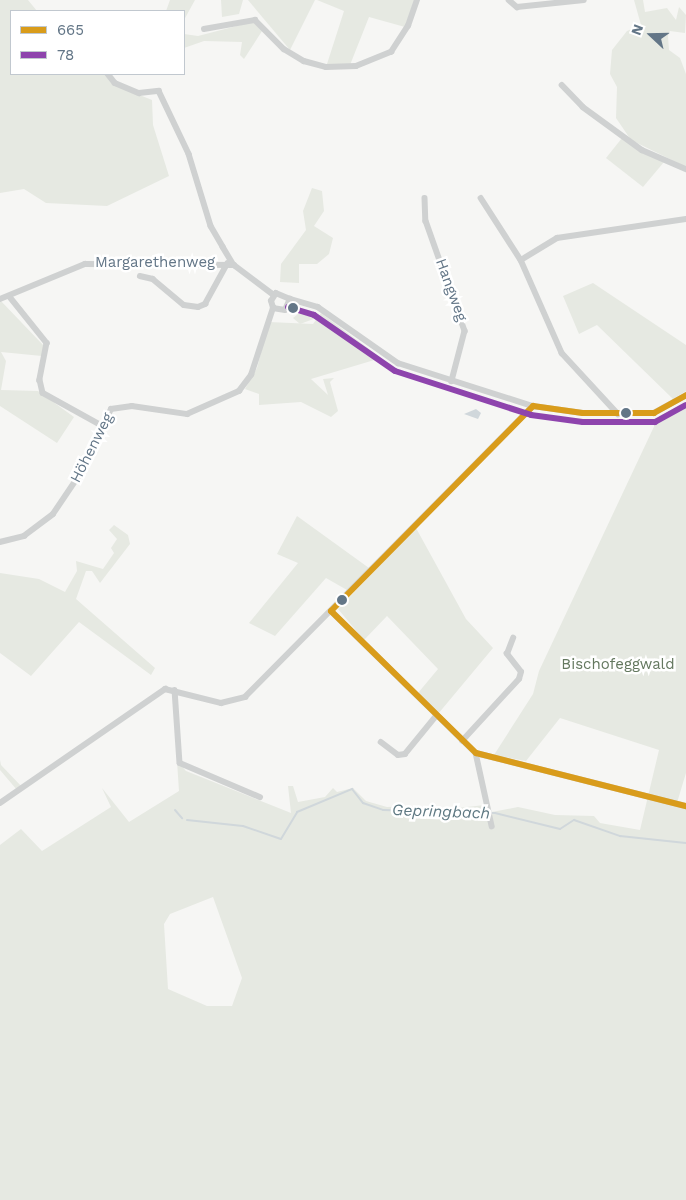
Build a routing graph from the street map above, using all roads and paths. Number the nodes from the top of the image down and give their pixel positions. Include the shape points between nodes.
1 (417, 0) edge
2 (509, 0) edge
3 (584, 0) edge
4 (204, 29) dead end
5 (109, 75) edge
6 (562, 85) dead end
7 (686, 169) edge
8 (425, 198) dead end
9 (481, 198) dead end
10 (686, 219) edge
11 (521, 260) junction
12 (230, 264) junction
13 (140, 276) dead end
14 (276, 294) junction
15 (10, 297) junction
16 (0, 299) edge
17 (290, 299) junction
18 (273, 308) junction
19 (452, 381) junction
20 (686, 396) edge
21 (533, 406) junction
22 (618, 414) junction
23 (101, 425) junction
24 (0, 542) edge
25 (331, 611) junction
26 (513, 638) dead end
27 (175, 690) junction
28 (436, 716) junction
29 (462, 741) junction
30 (381, 742) dead end
31 (476, 753) junction
32 (260, 797) dead end
33 (0, 803) edge
34 (686, 806) edge
35 (492, 826) dead end

1 - 4 street via 408,26 391,52 356,66 326,67 304,61 284,49 255,20
2 - 3 street via 519,6
5 - 12 street via 115,83 139,93 159,91 190,154 211,226
6 - 7 street via 583,107 642,150
8 - 19 street, Hangweg via 426,221 465,331
9 - 11 street
10 - 11 street via 558,238
11 - 22 street via 562,353
12 - 13 street, Margarethenweg via 205,304 198,307 184,305 153,279
12 - 14 street
12 - 15 street, Margarethenweg via 85,264
14 - 17 street
14 - 18 street, Höhenweg
15 - 16 street, Margarethenweg
15 - 23 street via 47,343 40,380 43,392
17 - 18 street via 285,310
17 - 19 street via 318,307 390,359
18 - 23 street, Höhenweg via 251,375 239,391 187,414 116,407
19 - 21 street
20 - 22 street via 654,413
21 - 22 street
21 - 25 street
23 - 24 street, Höhenweg via 82,471 53,514 24,536
25 - 27 street via 240,700 221,703
25 - 28 street
26 - 29 street via 507,654 520,676
27 - 32 street via 180,763
27 - 33 street via 165,689 149,698 114,726
28 - 29 street
28 - 30 street via 403,755
29 - 31 street
31 - 34 street
31 - 35 street

